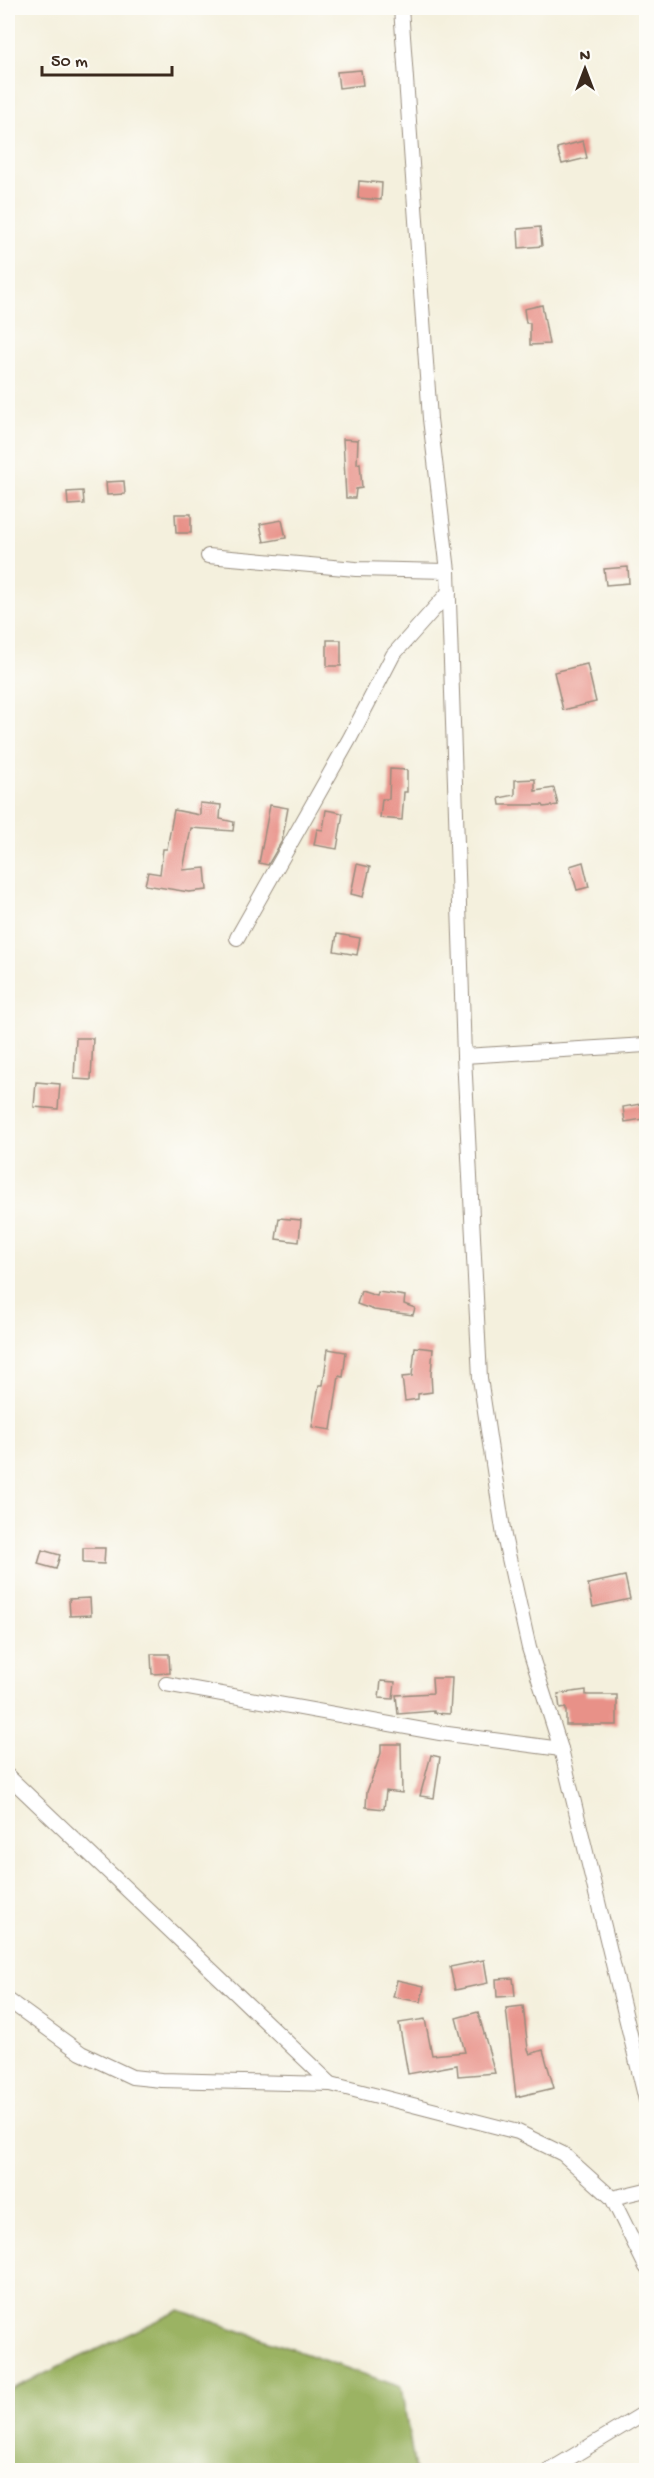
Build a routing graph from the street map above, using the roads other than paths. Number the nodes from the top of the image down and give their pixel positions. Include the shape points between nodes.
1 (401, 8) edge
2 (208, 556) dead end
3 (448, 571) junction
4 (449, 592) junction
5 (237, 938) dead end
6 (646, 1045) edge
7 (464, 1056) junction
8 (166, 1684) dead end
9 (561, 1749) junction
10 (8, 1776) edge
11 (8, 2000) edge
12 (331, 2084) junction
13 (646, 2100) edge
14 (646, 2190) edge
15 (612, 2198) junction
16 (646, 2267) edge
17 (646, 2412) edge
18 (550, 2470) edge

1 - 3 street via 430,419
2 - 3 street via 356,570
3 - 4 street
4 - 5 street via 393,655
4 - 7 street
6 - 7 street
7 - 9 street via 480,1378 504,1536 529,1648
8 - 9 street via 440,1733
9 - 13 street
10 - 12 street
11 - 12 street via 81,2053 132,2077
12 - 15 street via 518,2132 563,2154
14 - 15 street
15 - 16 street
17 - 18 street

